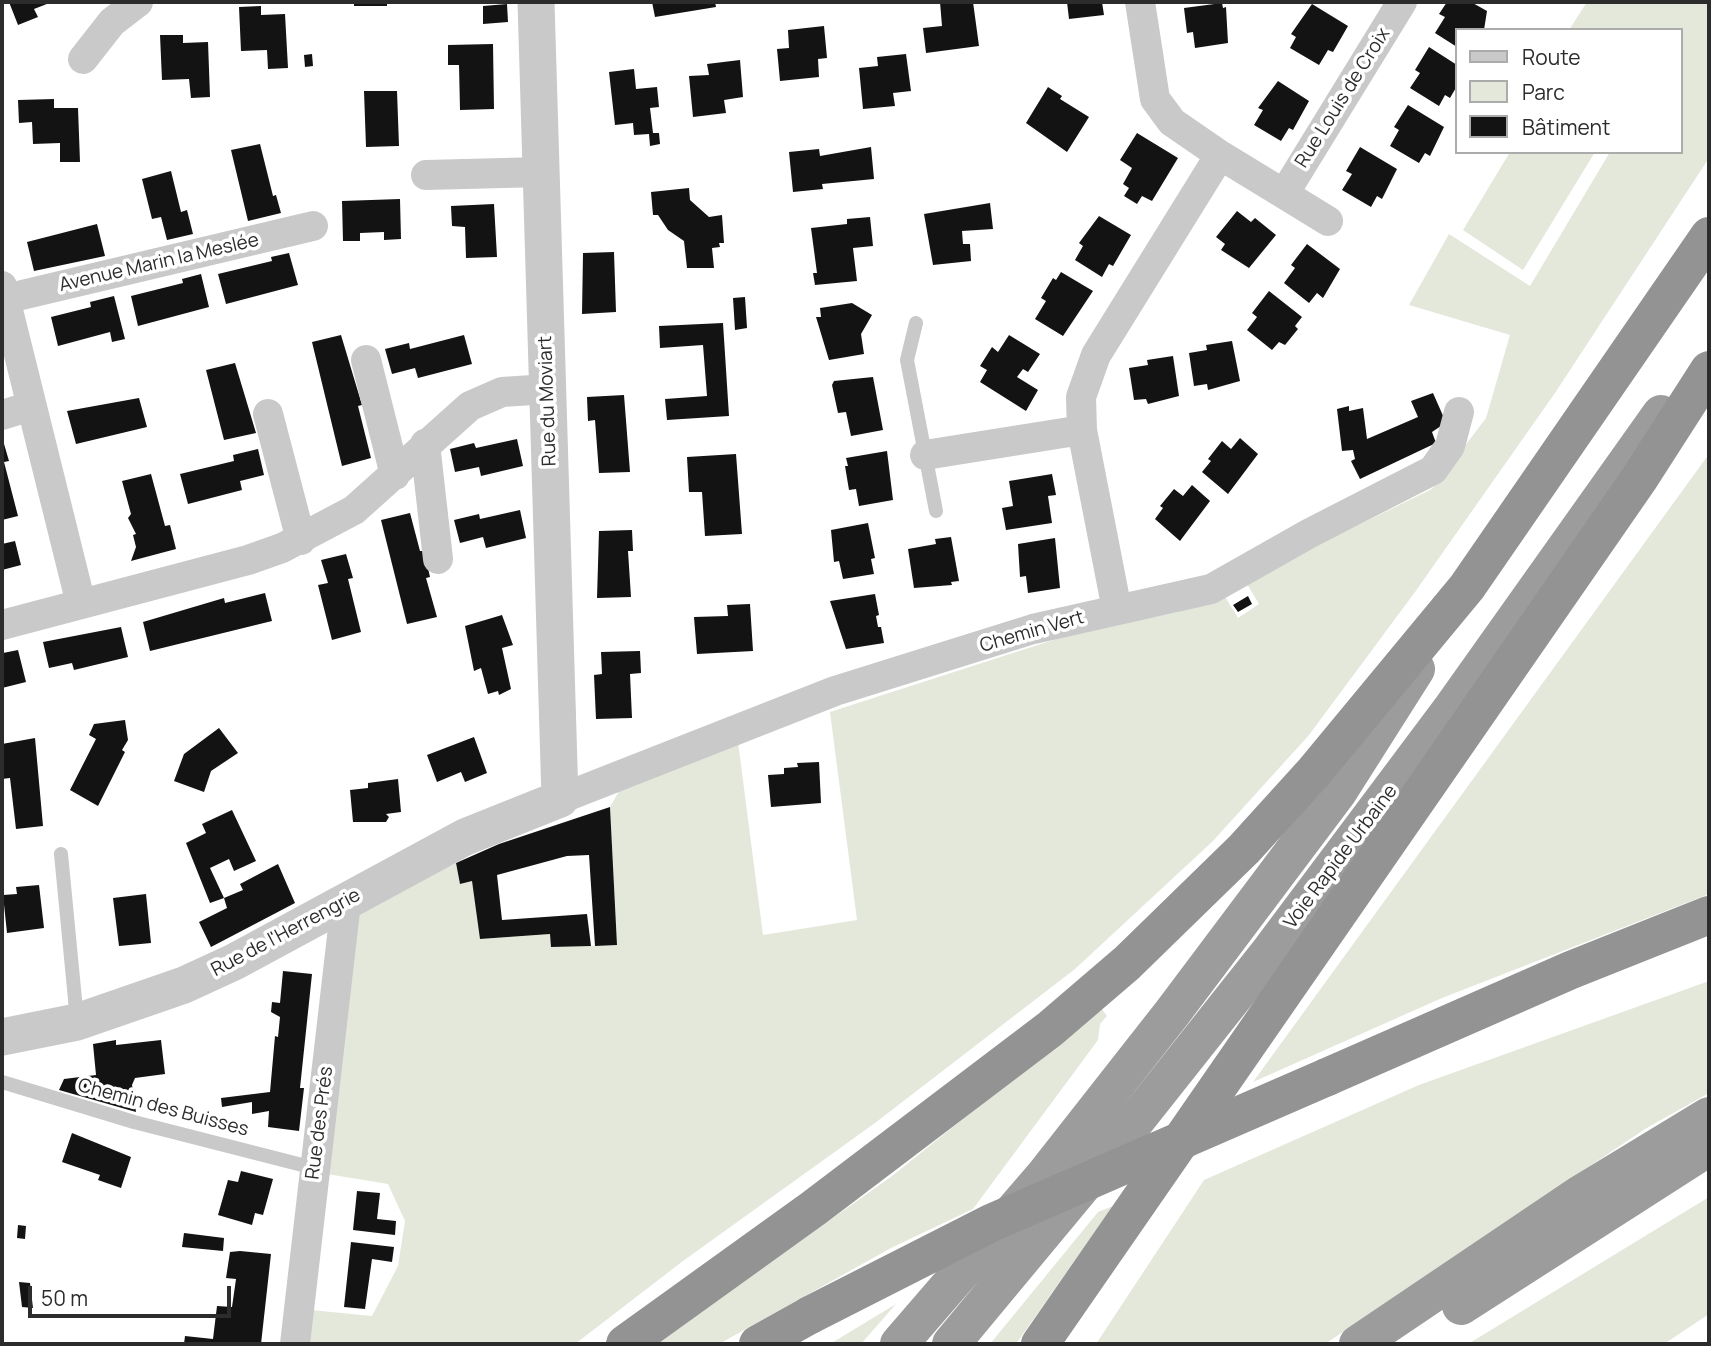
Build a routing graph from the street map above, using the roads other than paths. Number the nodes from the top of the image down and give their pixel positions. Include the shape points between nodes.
1 (138, 2) edge
2 (536, 2) edge
3 (1140, 2) edge
4 (1402, 2) edge
5 (83, 59) dead end
6 (1220, 155) junction
7 (542, 172) junction
8 (426, 175) dead end
9 (1284, 194) junction
10 (1328, 222) dead end
11 (313, 226) dead end
12 (1709, 236) edge
13 (3, 293) edge
14 (916, 323) dead end
15 (1709, 352) edge
16 (366, 360) dead end
17 (1709, 370) edge
18 (548, 389) junction
19 (31, 406) junction
20 (1459, 412) dead end
21 (268, 414) dead end
22 (2, 415) edge
23 (1082, 430) junction
24 (425, 444) junction
25 (925, 455) junction
26 (395, 475) junction
27 (936, 511) dead end
28 (301, 540) junction
29 (438, 559) dead end
30 (1467, 587) junction
31 (81, 604) junction
32 (1117, 610) junction
33 (2, 625) edge
34 (560, 800) junction
35 (61, 854) dead end
36 (346, 902) junction
37 (1709, 915) edge
38 (1709, 931) edge
39 (77, 1022) junction
40 (2, 1037) edge
41 (2, 1082) edge
42 (1320, 1088) junction
43 (1709, 1116) edge
44 (1709, 1147) edge
45 (314, 1168) junction
46 (805, 1329) edge
47 (295, 1344) edge
48 (625, 1344) edge
49 (758, 1344) edge
50 (899, 1344) edge
51 (951, 1344) edge
52 (1040, 1344) edge
53 (1358, 1344) edge
54 (1405, 1344) edge

1 - 5 street via 112,22
2 - 7 street, Rue du Moviart
3 - 6 street via 1155,99 1172,122
4 - 9 street, Rue Louis de Croix
6 - 9 street
6 - 23 street via 1096,355 1081,397
7 - 8 street
7 - 18 street, Rue du Moviart
9 - 10 street
11 - 13 street, Avenue Marin la Meslée
12 - 30 highway
13 - 19 street, Avenue Marin la Meslée
14 - 25 lane via 907,360
15 - 51 highway, Voie Rapide Urbaine via 1271,950
16 - 26 street
17 - 52 highway via 1639,480
18 - 24 street via 489,397 456,416
18 - 34 street, Rue du Moviart
19 - 22 street
19 - 31 street, Avenue Marin la Meslée
20 - 32 street, Chemin Vert via 1447,455 1426,475 1211,589
21 - 28 street
23 - 25 street
23 - 32 street
24 - 26 street
24 - 29 street
25 - 27 lane
26 - 28 street via 354,510
28 - 31 street via 248,561
30 - 48 highway via 1283,807 1127,963 903,1142
30 - 50 highway via 1338,792 1227,941 1044,1176
31 - 33 street
32 - 34 street, Chemin Vert via 1033,629 823,695
34 - 36 street, Rue de l'Herrengrie via 477,831
35 - 39 lane
36 - 39 street, Rue de l'Herrengrie via 210,974
36 - 45 street, Rue des Prés
37 - 42 highway via 1571,970
38 - 42 highway
39 - 40 street, Rue de l'Herrengrie
41 - 45 lane, Chemin des Buisses
42 - 46 highway, bridge via 991,1223
43 - 53 highway via 1578,1195
44 - 54 highway
45 - 47 street, Rue des Prés
46 - 49 highway

